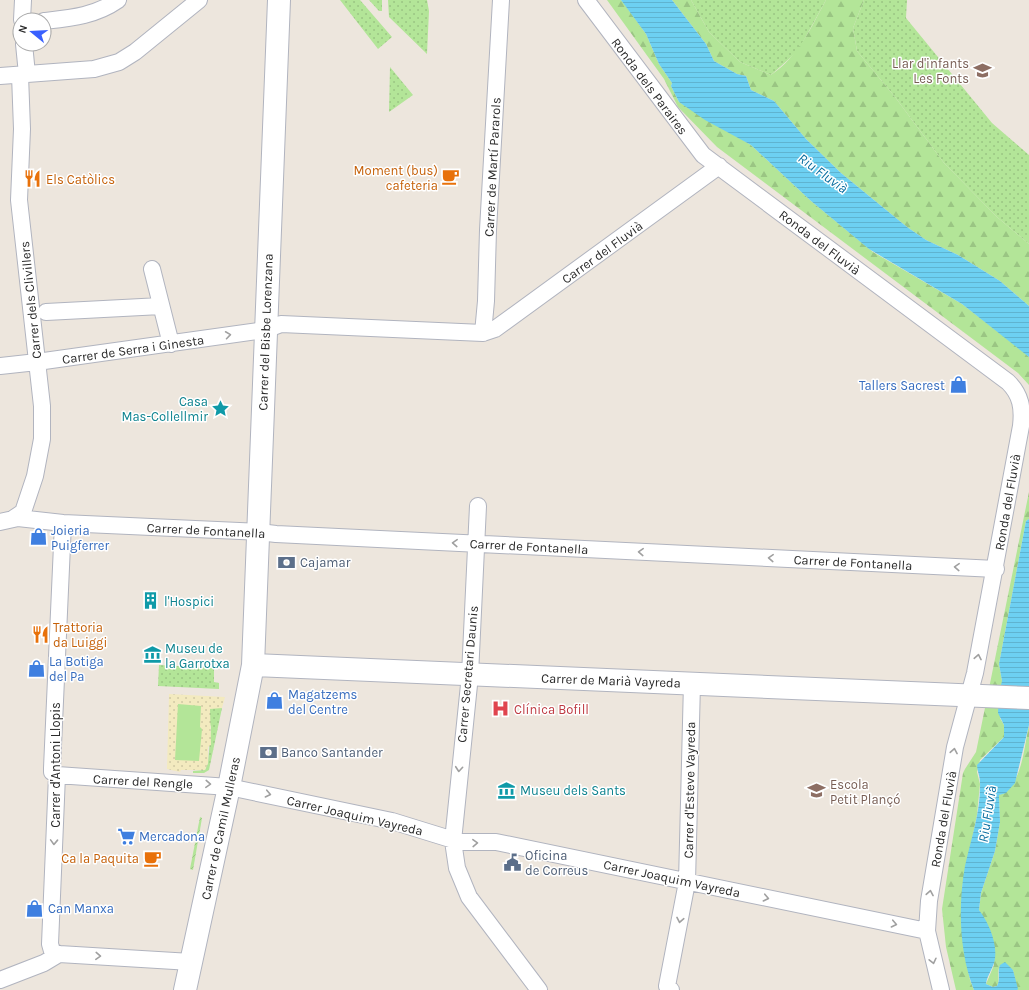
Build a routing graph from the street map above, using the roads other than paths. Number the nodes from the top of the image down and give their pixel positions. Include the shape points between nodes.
1 (23, 0) edge
2 (118, 0) edge
3 (199, 0) edge
4 (279, 0) edge
5 (501, 0) edge
6 (586, 0) edge
7 (22, 12) edge
8 (52, 20) edge
9 (25, 52) edge
10 (26, 71) junction
11 (0, 76) edge
12 (719, 166) junction
13 (152, 269) dead end
14 (161, 306) junction
15 (37, 313) junction
16 (265, 330) junction
17 (483, 333) junction
18 (171, 344) junction
19 (36, 358) junction
20 (0, 366) edge
21 (478, 506) dead end
22 (7, 520) edge
23 (58, 523) junction
24 (259, 532) junction
25 (476, 544) junction
26 (996, 569) junction
27 (253, 665) junction
28 (470, 675) junction
29 (692, 682) junction
30 (979, 696) junction
31 (1029, 698) edge
32 (57, 775) junction
33 (229, 787) junction
34 (453, 840) junction
35 (687, 882) junction
36 (927, 931) junction
37 (59, 954) junction
38 (191, 962) junction
39 (0, 980) edge
40 (185, 990) edge
41 (539, 990) edge
42 (671, 990) edge
43 (940, 990) edge

1 - 7 street
2 - 8 street via 86,16
3 - 10 street via 119,62 94,69
4 - 16 main road, Carrer del Bisbe Lorenzana
5 - 17 street, Carrer de Martí Pararols
6 - 12 street, Ronda dels Paraires via 697,148
9 - 10 street, Carrer dels Clivillers
10 - 11 street
10 - 15 street, Carrer dels Clivillers via 19,200
12 - 17 street, Carrer del Fluvià via 495,329
12 - 26 street, Ronda del Fluvià via 1008,382 1017,392 1022,414
13 - 14 street
14 - 15 street
14 - 18 street
15 - 19 street, Carrer dels Clivillers
16 - 17 street, Carrer de Serra i Ginesta via 281,324
18 -> 16 street, Carrer de Serra i Ginesta
16 - 24 main road, Carrer del Bisbe Lorenzana
18 - 19 street, Carrer de Serra i Ginesta
19 - 20 street, Carrer de Serra i Ginesta
19 - 22 street, Carrer dels Clivillers via 42,406 42,439 35,476 25,508 21,515
21 - 25 street, Carrer Secretari Daunis
22 - 23 street, Carrer de Fontanella
23 - 24 street, Carrer de Fontanella
23 - 32 street, Carrer d'Antoni Llopis via 52,768 52,772
25 -> 24 street, Carrer de Fontanella
24 - 27 main road, Carrer del Bisbe Lorenzana
26 -> 25 street, Carrer de Fontanella
25 - 28 street, Carrer Secretari Daunis
30 -> 26 street, Ronda del Fluvià
27 - 28 main road, Carrer de Marià Vayreda
27 - 33 main road, Carrer de Camil Mulleras
28 - 29 main road, Carrer de Marià Vayreda
28 -> 34 street, Carrer Secretari Daunis
29 - 30 main road, Carrer de Marià Vayreda
29 - 35 street, Carrer d'Esteve Vayreda
30 - 31 main road, Carrer de Marià Vayreda
36 -> 30 street, Ronda del Fluvià via 929,901 955,747
32 -> 33 street, Carrer del Rengle
32 -> 37 street, Carrer d'Antoni Llopis via 50,944 52,951
33 -> 34 street, Carrer Joaquim Vayreda via 392,821
33 - 38 main road, Carrer de Camil Mulleras
34 -> 35 street, Carrer Joaquim Vayreda via 468,843 496,842
34 - 41 street, Carrer Secretari Daunis via 457,868 469,898
35 -> 36 street, Carrer Joaquim Vayreda
35 -> 42 street, Carrer d'Esteve Vayreda via 667,986
36 -> 43 street, Ronda del Fluvià
37 -> 38 street
37 - 39 street via 44,963
38 - 40 main road, Carrer de Camil Mulleras

